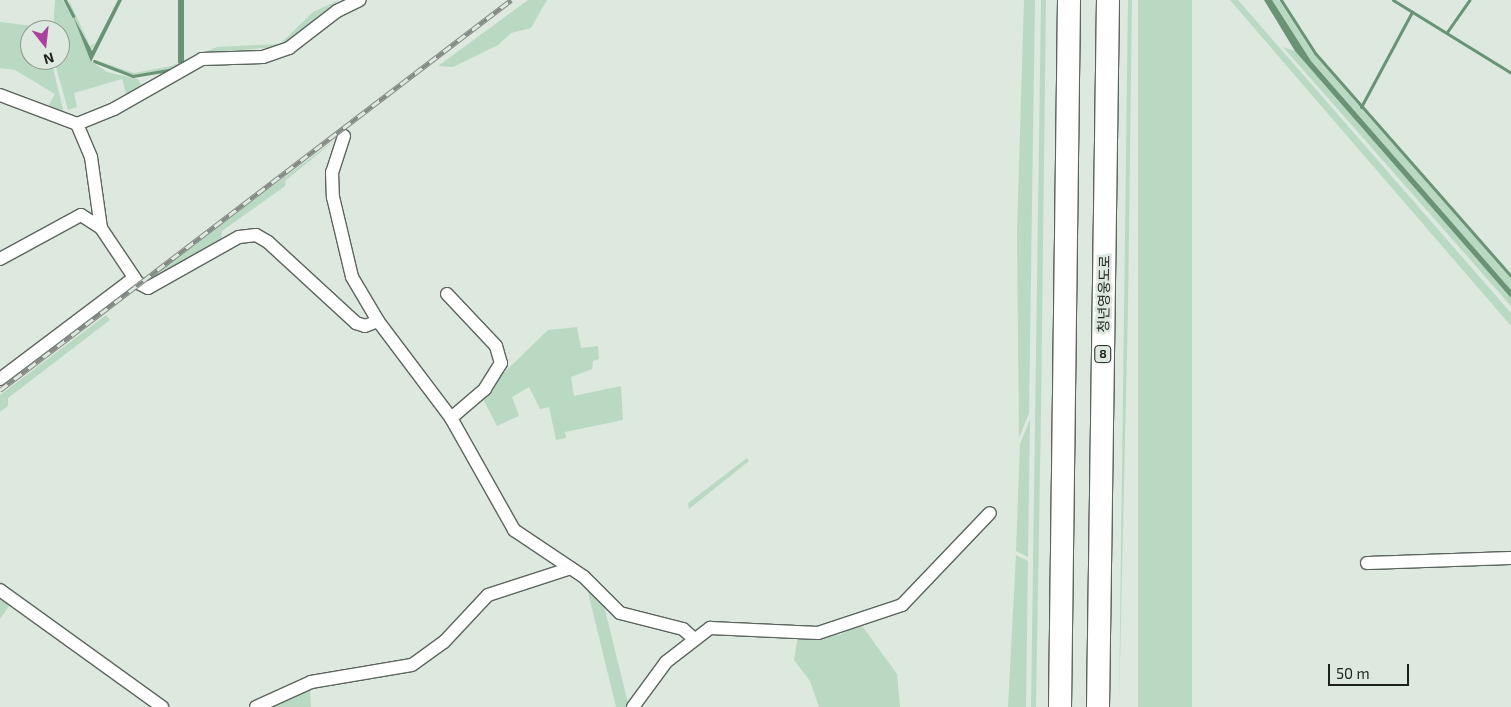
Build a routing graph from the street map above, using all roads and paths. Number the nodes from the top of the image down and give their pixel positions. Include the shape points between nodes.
1 (360, 0) edge
2 (1069, 0) edge
3 (1108, 0) edge
4 (0, 95) edge
5 (77, 124) junction
6 (344, 136) dead end
7 (101, 228) junction
8 (0, 258) edge
9 (134, 278) junction
10 (447, 294) dead end
11 (378, 321) junction
12 (0, 379) edge
13 (451, 418) junction
14 (990, 513) dead end
15 (1511, 558) edge
16 (1367, 562) dead end
17 (571, 568) junction
18 (0, 590) edge
19 (693, 638) junction
20 (162, 707) edge
21 (256, 707) edge
22 (633, 707) edge
23 (1060, 707) edge
24 (1098, 707) edge

1 - 5 street via 337,11 289,48 263,57 202,59 114,109
2 - 23 highway
3 - 24 highway, 청년영웅도로 / 8
4 - 5 street
5 - 7 street via 91,157
6 - 11 street via 332,172 332,197 352,277
7 - 8 street via 81,215
7 - 9 street
9 - 11 street via 148,288 217,248 256,235 356,323 365,326
9 - 12 street
10 - 13 street via 496,346 501,363 485,389
11 - 13 street
13 - 17 street via 514,530
14 - 19 street via 892,610 818,633 717,626
15 - 16 street
17 - 19 street via 620,613 683,629
17 - 21 street via 488,595 444,642 412,665 311,682
18 - 20 street
19 - 22 street via 666,662

